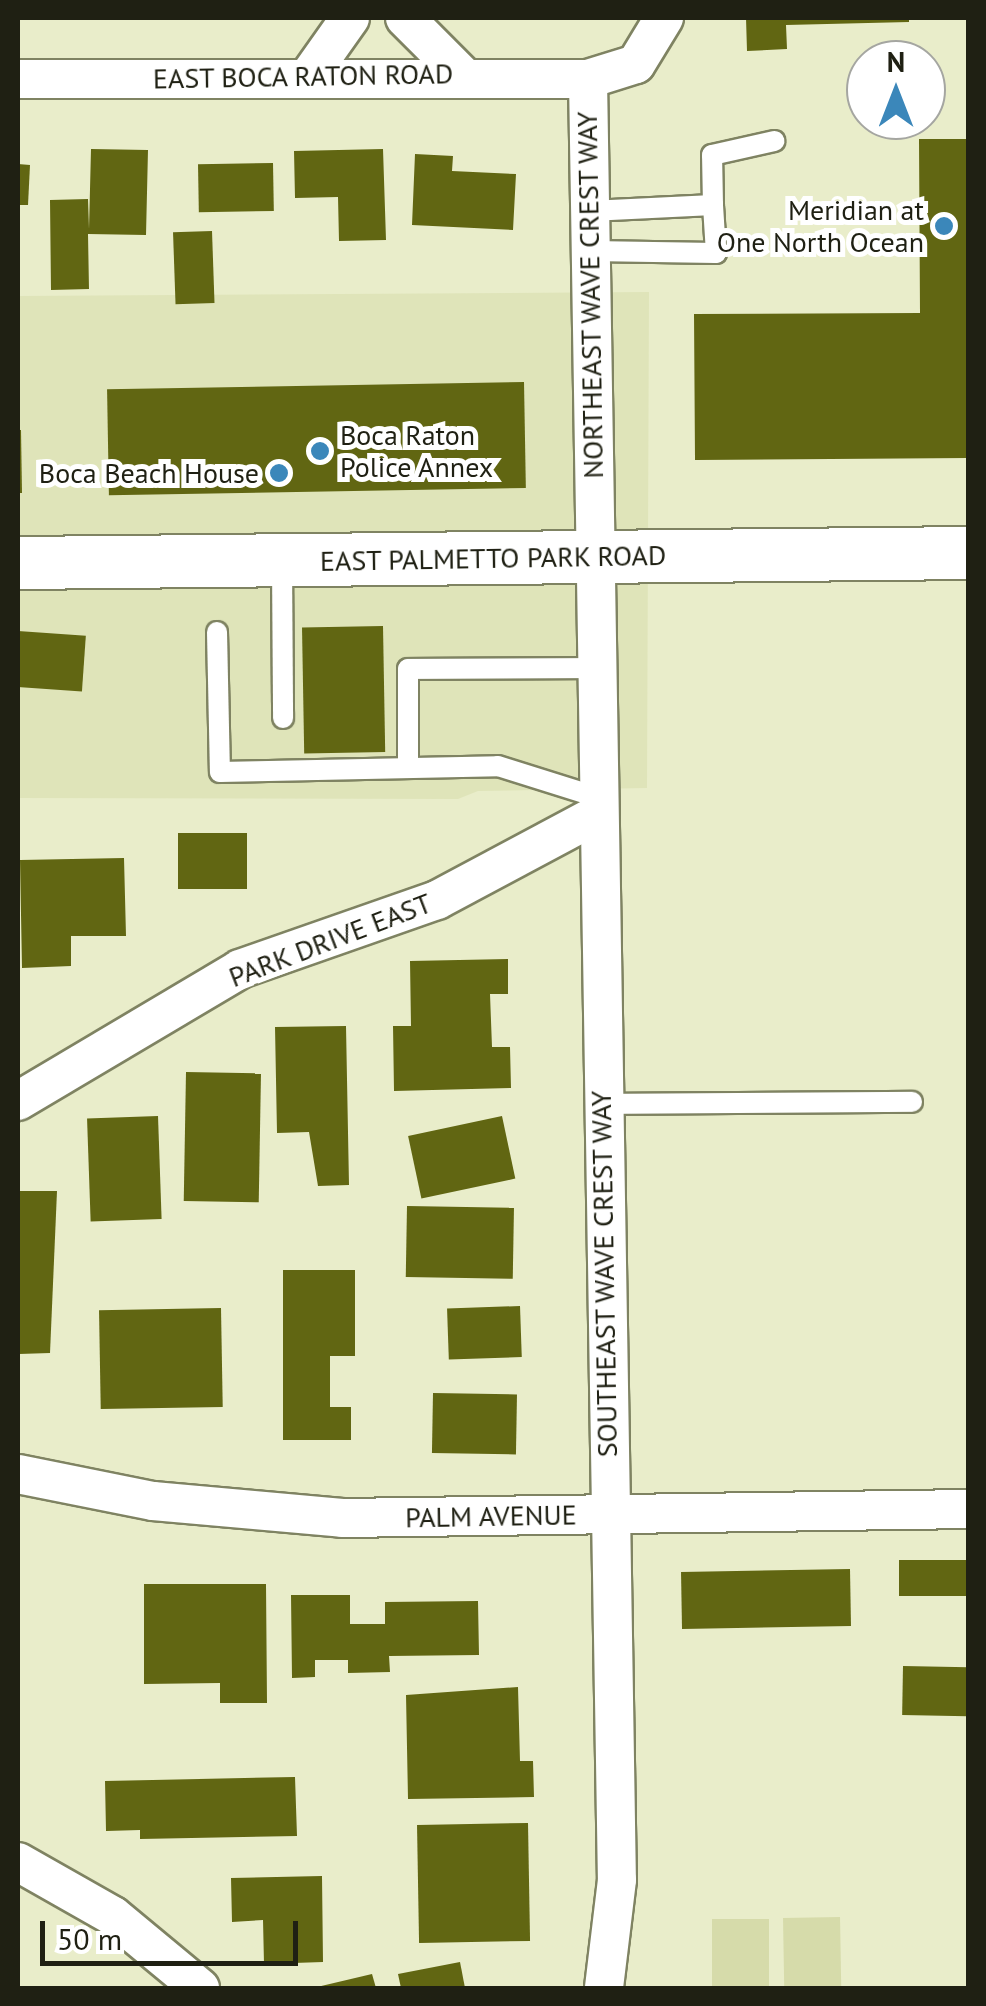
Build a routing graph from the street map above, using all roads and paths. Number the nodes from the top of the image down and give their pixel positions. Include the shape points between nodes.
1 (350, 18) edge
2 (405, 18) edge
3 (664, 18) edge
4 (461, 74) junction
5 (309, 76) junction
6 (18, 79) edge
7 (588, 79) junction
8 (774, 142) dead end
9 (713, 205) junction
10 (590, 211) junction
11 (591, 251) junction
12 (968, 553) edge
13 (594, 558) junction
14 (282, 561) junction
15 (18, 563) edge
16 (217, 632) dead end
17 (594, 668) junction
18 (283, 718) dead end
19 (408, 768) junction
20 (594, 806) junction
21 (18, 1101) edge
22 (912, 1102) dead end
23 (600, 1104) junction
24 (18, 1474) edge
25 (968, 1510) edge
26 (609, 1514) junction
27 (18, 1862) edge
28 (200, 1988) edge
29 (604, 1988) edge

1 - 5 street
2 - 4 street
3 - 7 street, NORTHEAST WAVE CREST WAY via 636,64
4 - 5 street, EAST BOCA RATON ROAD
4 - 7 street, EAST BOCA RATON ROAD
5 - 6 street, EAST BOCA RATON ROAD
7 - 10 street, NORTHEAST WAVE CREST WAY
8 - 9 lane via 712,155
9 - 10 lane
9 - 11 lane via 716,254
10 - 11 street, NORTHEAST WAVE CREST WAY
11 - 13 street, NORTHEAST WAVE CREST WAY
12 - 13 main road, EAST PALMETTO PARK ROAD
13 - 14 main road, EAST PALMETTO PARK ROAD
13 - 17 street, SOUTHEAST WAVE CREST WAY
14 - 15 main road, EAST PALMETTO PARK ROAD
14 - 18 lane
16 - 19 lane via 220,772 283,765
17 - 19 lane via 408,669
17 - 20 street, SOUTHEAST WAVE CREST WAY
19 - 20 lane via 498,766
20 - 21 street, PARK DRIVE EAST via 437,900 240,969
20 - 23 street, SOUTHEAST WAVE CREST WAY
22 - 23 lane
23 - 26 street, SOUTHEAST WAVE CREST WAY
24 - 26 street, PALM AVENUE via 262,1514
25 - 26 street, PALM AVENUE
26 - 29 street, SOUTHEAST WAVE CREST WAY via 617,1880
27 - 28 street via 113,1916

